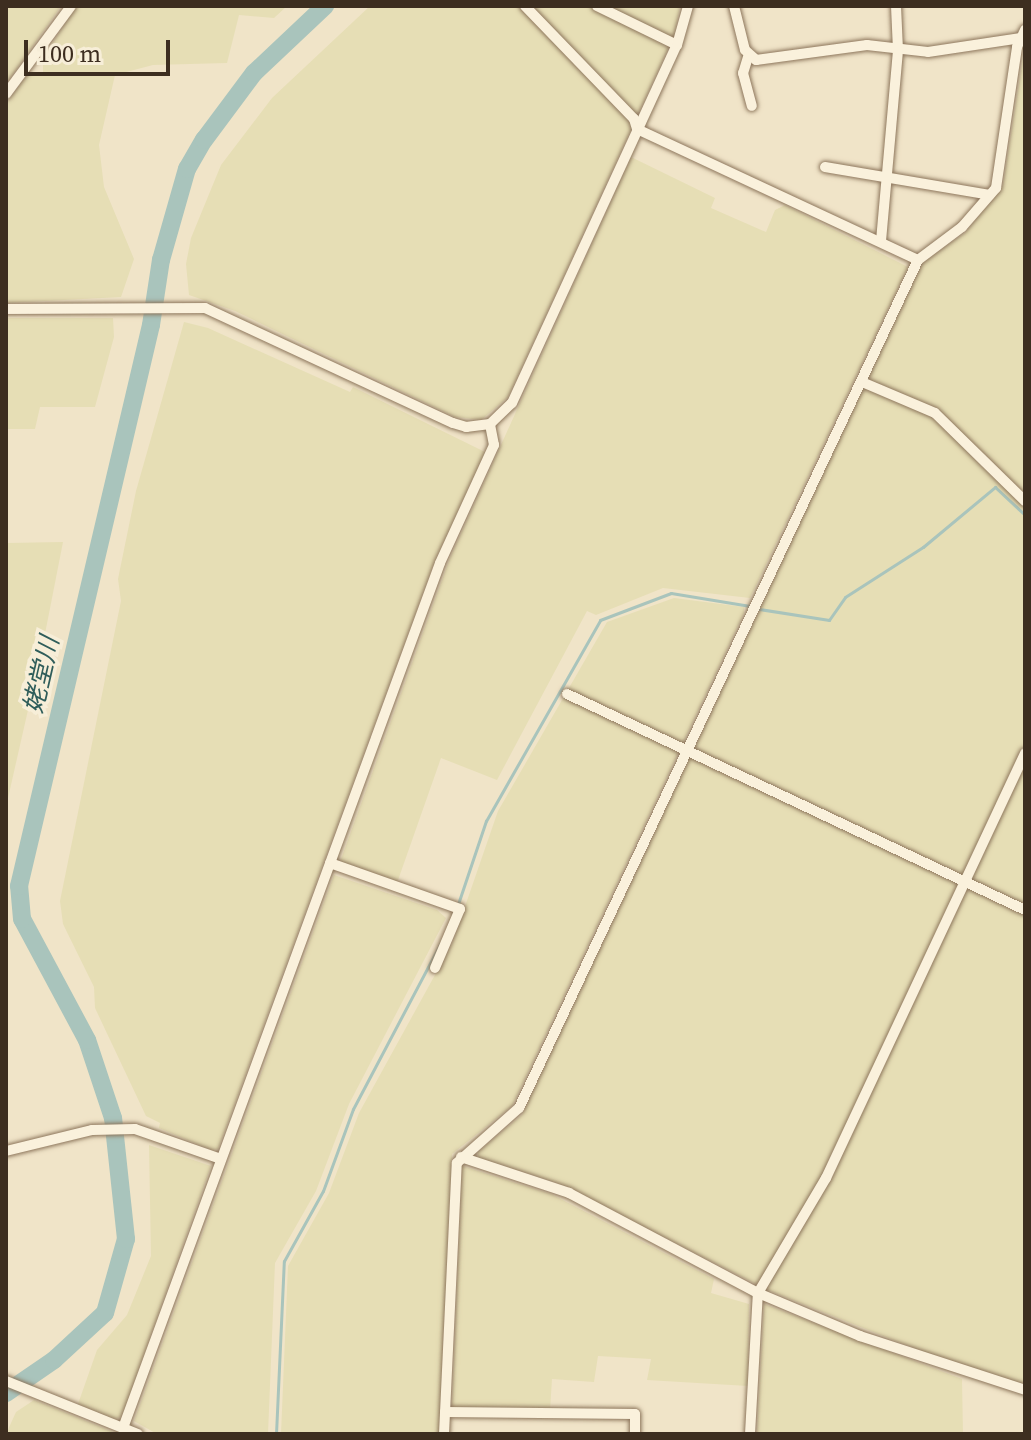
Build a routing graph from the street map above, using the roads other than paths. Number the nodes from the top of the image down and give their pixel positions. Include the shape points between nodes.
1 (71, 6) edge
2 (525, 6) edge
3 (597, 6) edge
4 (688, 6) edge
5 (734, 6) edge
6 (896, 6) edge
7 (1023, 34) edge
8 (677, 45) junction
9 (898, 50) junction
10 (748, 57) junction
11 (6, 94) edge
12 (752, 106) dead end
13 (637, 129) junction
14 (825, 167) dead end
15 (888, 179) junction
16 (990, 195) junction
17 (881, 241) junction
18 (918, 260) junction
19 (6, 309) edge
20 (862, 382) junction
21 (490, 424) junction
22 (1025, 501) edge
23 (567, 694) dead end
24 (686, 752) junction
25 (1025, 753) edge
26 (330, 863) junction
27 (965, 881) junction
28 (1025, 910) edge
29 (435, 968) dead end
30 (6, 1153) edge
31 (461, 1157) junction
32 (221, 1159) junction
33 (758, 1293) junction
34 (6, 1381) edge
35 (1025, 1390) edge
36 (445, 1412) junction
37 (123, 1428) junction
38 (138, 1434) edge
39 (444, 1434) edge
40 (635, 1434) edge
41 (750, 1434) edge

1 - 11 street
2 - 13 street via 634,119
3 - 8 street
4 - 8 street
5 - 10 street
6 - 9 street
7 - 9 street via 981,47
7 - 16 street via 1003,168
8 - 13 street
9 - 10 street via 867,45 790,58
9 - 15 street
10 - 12 street via 743,73
13 - 17 street
13 - 21 street via 512,403
14 - 15 street
15 - 16 street
15 - 17 street
16 - 18 street via 962,227
17 - 18 street
18 - 20 street
19 - 21 street via 205,308 453,423 479,428
20 - 22 street via 935,413
20 - 24 street
21 - 26 street via 494,445 440,563
23 - 24 street
24 - 27 street
24 - 31 street via 519,1108
25 - 27 street
26 - 29 street via 460,909
26 - 32 street
27 - 28 street
27 - 33 street via 826,1178
30 - 32 street via 98,1130 135,1129
31 - 33 street via 569,1193
31 - 36 street via 455,1176
32 - 37 street
33 - 35 street via 882,1344
33 - 41 street
34 - 37 street
36 - 39 street
36 - 40 street via 635,1414
37 - 38 street

